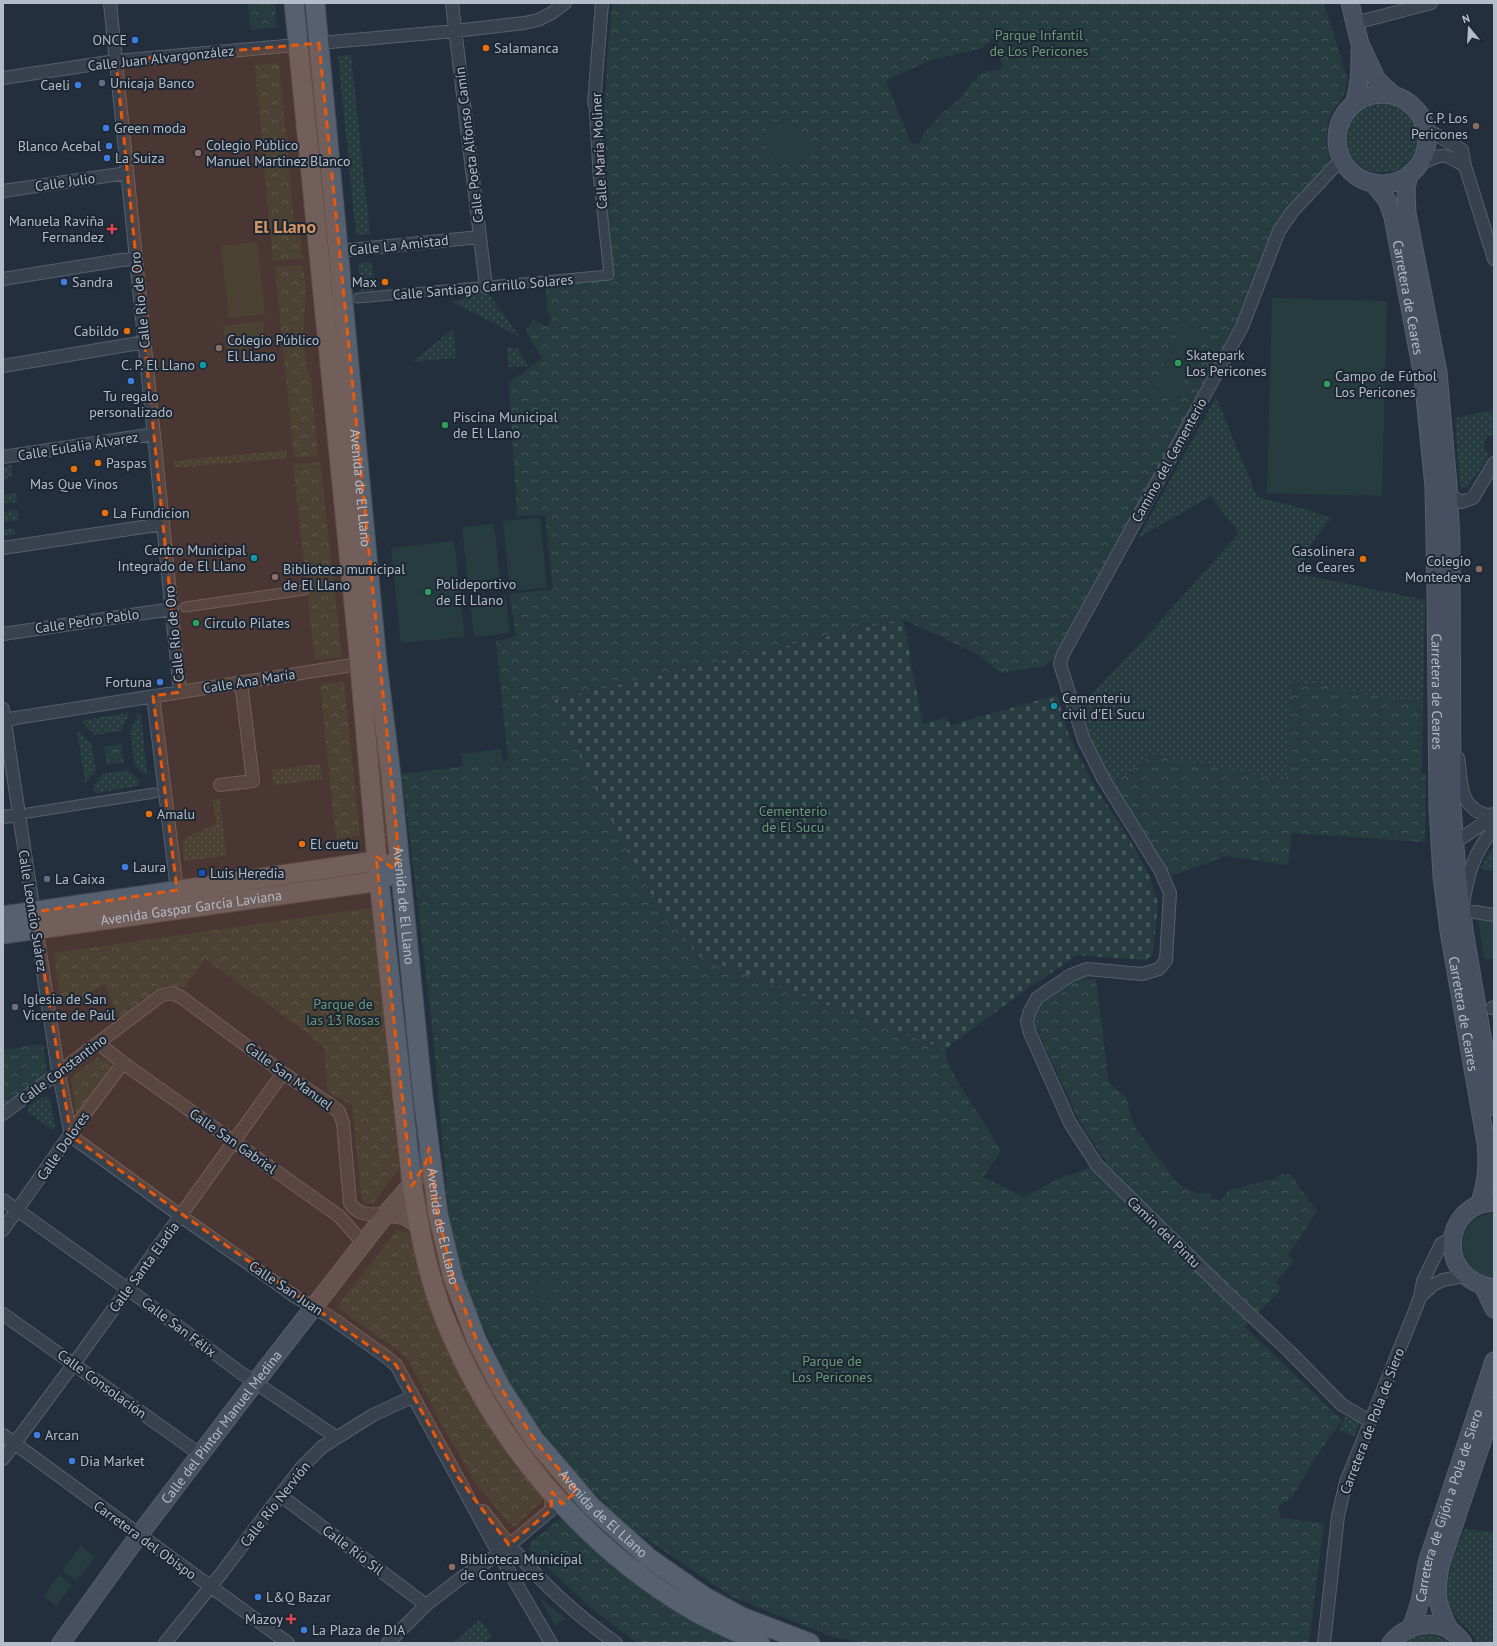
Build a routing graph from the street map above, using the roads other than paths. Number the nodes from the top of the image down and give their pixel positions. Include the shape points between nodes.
1 (110, 3) edge
2 (294, 3) edge
3 (315, 3) edge
4 (452, 3) edge
5 (566, 3) edge
6 (602, 3) edge
7 (1350, 3) edge
8 (1431, 3) edge
9 (1355, 23) junction
10 (455, 31) junction
11 (318, 43) junction
12 (298, 44) junction
13 (1360, 44) junction
14 (116, 61) junction
15 (3, 78) edge
16 (1392, 94) junction
17 (594, 103) joint
18 (1354, 104) junction
19 (1426, 132) junction
20 (1338, 161) junction
21 (1465, 166) junction
22 (1414, 170) junction
23 (127, 173) junction
24 (1373, 183) junction
25 (3, 191) edge
26 (480, 237) junction
27 (338, 251) junction
28 (319, 253) junction
29 (136, 259) junction
30 (1494, 259) edge
31 (609, 275) joint
32 (3, 279) edge
33 (486, 287) junction
34 (358, 298) dead end
35 (145, 342) junction
36 (3, 366) edge
37 (154, 434) junction
38 (3, 458) edge
39 (1494, 463) edge
40 (1449, 494) junction
41 (163, 524) junction
42 (3, 548) edge
43 (304, 590) dead end
44 (185, 607) dead end
45 (172, 608) junction
46 (3, 634) edge
47 (368, 663) junction
48 (241, 682) junction
49 (180, 692) junction
50 (153, 696) junction
51 (4, 716) edge
52 (1452, 716) junction
53 (220, 785) dead end
54 (154, 793) dead end
55 (23, 814) junction
56 (1494, 815) edge
57 (3, 817) edge
58 (1494, 830) edge
59 (1455, 842) junction
60 (1441, 859) junction
61 (377, 861) junction
62 (394, 873) junction
63 (177, 890) junction
64 (1462, 910) junction
65 (1494, 915) edge
66 (3, 916) edge
67 (35, 921) junction
68 (3, 934) edge
69 (162, 995) joint
70 (1037, 998) joint
71 (98, 1043) junction
72 (123, 1063) junction
73 (58, 1073) junction
74 (283, 1073) junction
75 (1494, 1107) edge
76 (3, 1114) edge
77 (71, 1136) junction
78 (234, 1141) junction
79 (429, 1148) junction
80 (412, 1184) junction
81 (3, 1200) edge
82 (350, 1203) junction
83 (1487, 1203) edge
84 (17, 1210) junction
85 (386, 1214) junction
86 (181, 1216) junction
87 (339, 1216) junction
88 (418, 1225) junction
89 (3, 1230) edge
90 (1452, 1238) junction
91 (363, 1243) junction
92 (1465, 1276) junction
93 (1489, 1287) edge
94 (128, 1289) junction
95 (1420, 1297) junction
96 (313, 1307) junction
97 (1494, 1309) edge
98 (3, 1314) edge
99 (1494, 1362) edge
100 (75, 1364) junction
101 (256, 1382) junction
102 (412, 1397) junction
103 (1494, 1406) edge
104 (1370, 1421) junction
105 (3, 1435) edge
106 (336, 1438) junction
107 (14, 1444) junction
108 (201, 1455) junction
109 (3, 1460) edge
110 (458, 1478) junction
111 (577, 1492) junction
112 (280, 1495) junction
113 (555, 1502) junction
114 (140, 1535) junction
115 (509, 1545) junction
116 (499, 1554) junction
117 (538, 1576) junction
118 (517, 1586) junction
119 (210, 1587) junction
120 (426, 1606) junction
121 (1412, 1626) junction
122 (1449, 1629) junction
123 (1325, 1640) edge
124 (61, 1643) edge
125 (165, 1643) edge
126 (288, 1643) edge
127 (388, 1643) edge
128 (551, 1643) edge
129 (616, 1643) edge
130 (760, 1643) edge
131 (810, 1643) edge
132 (1391, 1643) edge
133 (1463, 1643) edge

1 - 14 street, Calle Río de Oro
2 - 12 main road, Avenida de El Llano
3 - 11 main road, Avenida de El Llano
4 - 10 street, Calle Poeta Alfonso Camín
5 - 10 street, Calle Juan Alvargonzález via 538,20
6 - 17 street, Calle María Moliner
7 - 9 main road
8 - 9 street
9 - 13 main road
10 - 11 street, Calle Juan Alvargonzález
10 - 26 street, Calle Poeta Alfonso Camín
11 - 12 street, Calle Juan Alvargonzález
11 - 27 main road, Avenida de El Llano
12 - 14 street, Calle Juan Alvargonzález
12 - 28 main road, Avenida de El Llano
13 - 16 main road via 1377,80
13 - 18 main road via 1361,73
14 - 15 street, Calle Juan Alvargonzález
14 - 23 street, Calle Río de Oro
16 - 18 main road via 1375,95
16 - 19 main road via 1413,107 1422,118
17 - 31 street, Calle María Moliner via 598,173
18 - 20 main road via 1342,118 1338,131
19 - 21 street via 1466,147
19 - 22 main road via 1426,149
20 - 24 main road via 1360,178
20 - 70 street, Camino del Cementerio via 1292,212 1279,231 1242,327 1063,654 1060,664 1084,740 1103,778 1160,870 1170,893 1166,960 1159,969 1142,974 1087,969 1071,975
21 - 22 street via 1443,155
21 - 30 street
22 - 24 main road via 1398,181 1386,184
22 - 40 main road, Carretera de Ceares via 1406,188 1407,213 1438,372
23 - 25 street, Calle Julio
23 - 29 street, Calle Río de Oro
24 - 60 main road, Carretera de Ceares via 1387,200 1393,217 1423,377 1427,416 1435,513 1438,806
26 - 27 street, Calle La Amistad
26 - 33 street, Calle Poeta Alfonso Camín
27 - 28 street, Calle La Amistad
27 - 47 main road, Avenida de El Llano
28 - 47 main road, Avenida de El Llano
29 - 32 street
29 - 35 street, Calle Río de Oro
31 - 33 street, Calle Santiago Carrillo Solares
33 - 34 street, Calle Santiago Carrillo Solares
35 - 36 street
35 - 37 street, Calle Río de Oro
37 - 38 street, Calle Eulalia Álvarez
37 - 41 street, Calle Río de Oro
39 - 40 street via 1473,498 1461,502
40 - 52 main road, Carretera de Ceares
41 - 42 street
41 - 45 street, Calle Río de Oro
43 - 44 street
45 - 46 street, Calle Pedro Pablo
45 - 49 street, Calle Río de Oro
47 - 48 street, Calle Ana María
47 - 61 main road, Avenida de El Llano
47 - 62 main road, Avenida de El Llano
48 - 49 street, Calle Ana María
48 - 53 street via 253,781
49 - 50 street, Calle Ana María
50 - 51 street, Calle Ana María
50 - 63 street
51 - 55 street, Calle Leoncio Suárez
52 - 56 street via 1463,793 1480,813
52 - 59 main road, Carretera de Ceares via 1452,806
54 - 55 street
55 - 57 street
55 - 67 street, Calle Leoncio Suárez
56 - 59 street via 1476,830
58 - 64 street via 1483,842 1474,859
59 - 60 street
59 - 64 main road, Carretera de Ceares
60 - 83 main road, Carretera de Ceares via 1449,931 1486,1143
61 - 62 main road via 387,864
61 - 63 main road, Avenida Gaspar García Laviana
62 - 67 main road, Avenida Gaspar García Laviana
62 - 79 main road, Avenida de El Llano
62 - 80 main road, Avenida de El Llano
63 - 67 main road, Avenida Gaspar García Laviana
64 - 65 street
64 - 75 main road, Carretera de Ceares
66 - 67 main road, Avenida Gaspar García Laviana
67 - 68 main road, Avenida Gaspar García Laviana
67 - 73 street, Calle Leoncio Suárez
69 - 71 street, Calle Constantino
69 - 74 street, Calle San Manuel via 172,993 181,997
70 - 104 street, Camin del Pintu via 1027,1021 1030,1033 1070,1123 1097,1165 1342,1405
71 - 72 street, Calle San Gabriel
71 - 73 street, Calle Constantino
72 - 77 street, Calle Dolores
72 - 78 street, Calle San Gabriel
73 - 76 street, Calle Constantino
73 - 77 street, Calle Leoncio Suárez
74 - 78 street, Calle Santa Eladia
74 - 82 street, Calle San Manuel via 339,1112 343,1123
77 - 84 street, Calle Dolores
77 - 86 street, Calle San Juan
78 - 86 street, Calle Santa Eladia
78 - 87 street, Calle San Gabriel
79 - 80 main road, Calle del Pintor Manuel Medina via 426,1162
79 - 111 main road, Avenida de El Llano via 438,1214 452,1278 477,1341 501,1388 534,1439
80 - 85 main road, Calle del Pintor Manuel Medina
80 - 88 main road, Avenida de El Llano
81 - 84 street, Calle San Félix
82 - 85 street via 354,1210 367,1215
82 - 87 street via 347,1213
83 - 90 main road via 1470,1210 1456,1227
84 - 89 street, Calle Dolores
84 - 94 street, Calle San Félix
85 - 88 main road via 400,1214
85 - 91 main road, Calle del Pintor Manuel Medina
86 - 94 street, Calle Santa Eladia
86 - 96 street, Calle San Juan
87 - 91 street, Calle San Gabriel
88 - 113 main road, Avenida de El Llano via 442,1313 464,1364 516,1447
90 - 92 main road via 1454,1258
90 - 95 street, Carretera de Pola de Siero via 1442,1244 1423,1281
91 - 96 main road, Calle del Pintor Manuel Medina
92 - 93 main road via 1473,1282
92 - 95 street, Carretera de Pola de Siero via 1438,1282
93 - 97 main road
94 - 100 street, Calle Santa Eladia
94 - 101 street, Calle San Félix
95 - 104 street, Carretera de Pola de Siero
96 - 101 main road, Calle del Pintor Manuel Medina
96 - 102 street, Calle San Juan via 396,1365
98 - 100 street, Calle Consolación
99 - 121 main road, Carretera de Gijón a Pola de Siero via 1427,1563 1420,1602
100 - 107 street, Calle Santa Eladia
100 - 108 street, Calle Consolación
101 - 106 street, Calle San Félix
101 - 108 main road, Calle del Pintor Manuel Medina
102 - 106 street, Calle Río Nervión via 373,1415
102 - 110 street, Calle San Juan
103 - 122 main road, Carretera de Gijón a Pola de Siero via 1440,1566 1436,1588 1438,1602
104 - 123 street, Carretera de Pola de Siero via 1346,1482 1338,1516
105 - 107 street, Carretera del Obispo
106 - 112 street, Calle Río Nervión via 322,1447 301,1468
107 - 109 street, Calle Santa Eladia
107 - 114 street, Carretera del Obispo
108 - 114 main road, Calle del Pintor Manuel Medina
110 - 115 street, Calle San Juan
110 - 116 street, Calle San Juan
111 - 113 street
111 - 131 main road, Avenida de El Llano via 649,1558 705,1597 742,1617
112 - 119 street, Calle Río Nervión
112 - 120 street, Calle Río Sil
113 - 115 street
113 - 130 main road, Avenida de El Llano via 600,1543 646,1579 695,1611
114 - 119 street, Carretera del Obispo
114 - 124 main road, Calle del Pintor Manuel Medina
115 - 116 street
115 - 117 street, Calle San Juan
116 - 118 street, Calle San Juan
116 - 120 street via 461,1578
117 - 118 street via 528,1574
117 - 129 street, Calle San Juan via 597,1630
118 - 128 street, Calle San Juan
119 - 125 street, Calle Río Nervión
119 - 126 street, Carretera del Obispo
120 - 127 street
121 - 122 main road via 1439,1625
121 - 132 main road
122 - 133 main road

